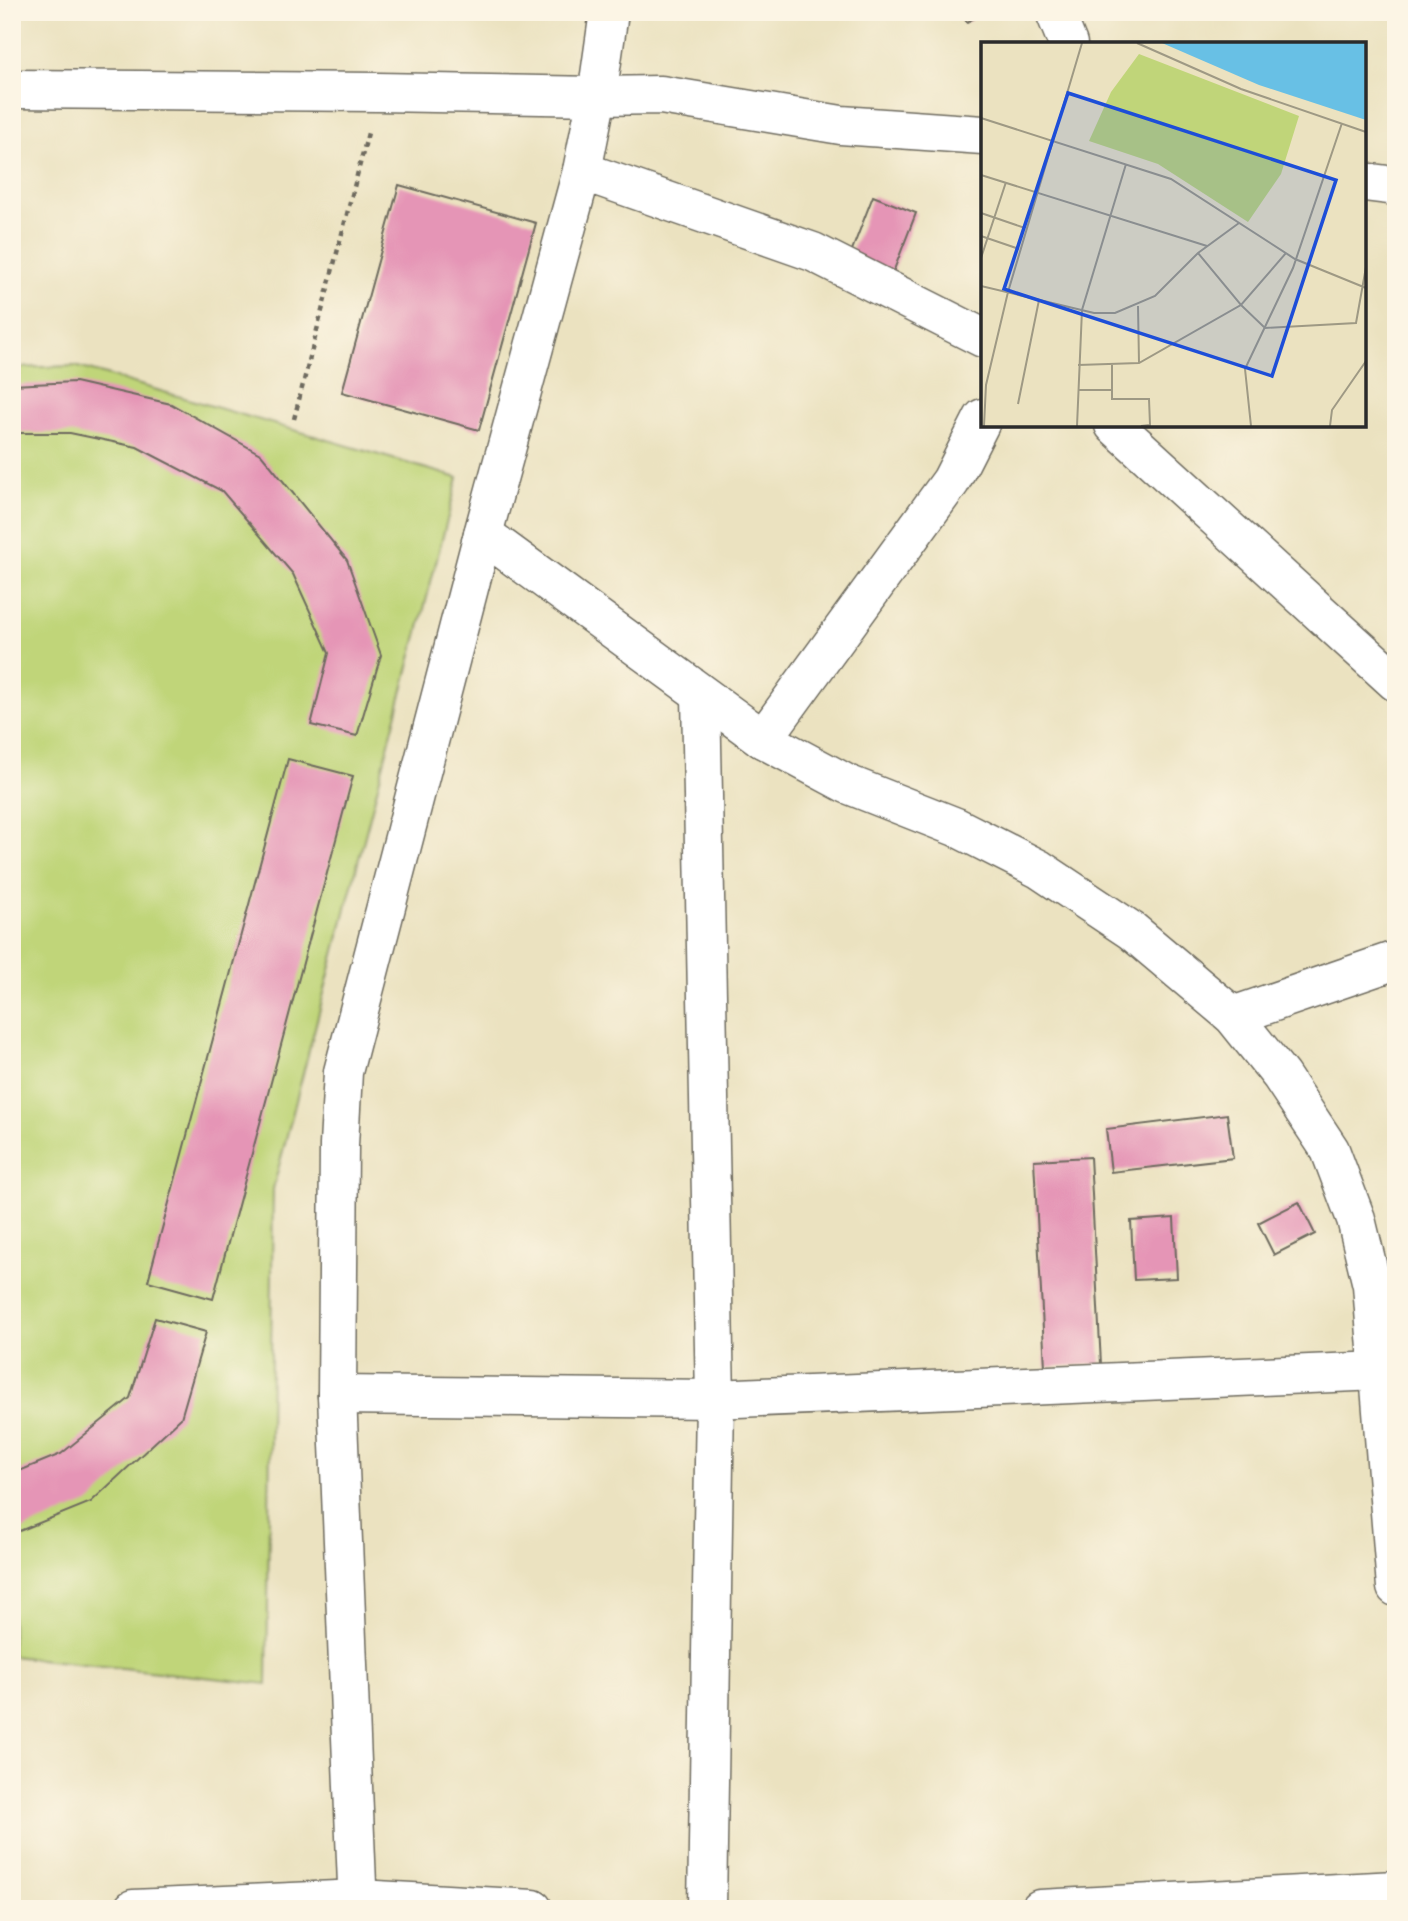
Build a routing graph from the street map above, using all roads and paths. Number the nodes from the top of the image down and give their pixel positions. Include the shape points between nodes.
1 (609, 12) edge
2 (1055, 12) edge
3 (1067, 42) edge
4 (12, 89) edge
5 (378, 92) junction
6 (597, 96) junction
7 (981, 135) edge
8 (582, 171) junction
9 (1366, 182) edge
10 (1396, 186) edge
11 (981, 337) edge
12 (294, 419) dead end
13 (981, 422) edge
14 (1116, 427) edge
15 (483, 534) junction
16 (1396, 682) edge
17 (701, 695) junction
18 (763, 739) junction
19 (1396, 960) edge
20 (1233, 1016) junction
21 (1388, 1369) edge
22 (337, 1395) junction
23 (715, 1399) junction
24 (1396, 1587) edge
25 (1396, 1889) edge
26 (359, 1904) edge
27 (1116, 1908) edge
28 (133, 1909) edge
29 (533, 1909) edge
30 (707, 1909) edge
31 (1040, 1909) edge

1 - 6 street
2 - 3 street
4 - 5 street
5 - 6 street
5 - 12 path
6 - 7 street via 662,95 841,125
6 - 8 street
8 - 11 street via 813,252
8 - 15 street
9 - 10 street
13 - 18 street via 951,481
14 - 16 street
15 - 17 street
15 - 22 street via 343,1072
17 - 18 street
17 - 23 street
18 - 20 street via 847,784 956,827 1039,869 1132,931
19 - 20 street
20 - 21 street via 1281,1076 1330,1150 1356,1219
21 - 23 street
21 - 24 street
22 - 23 street
22 - 26 street
23 - 30 street
25 - 27 street
26 - 28 street
26 - 29 street
27 - 31 street

